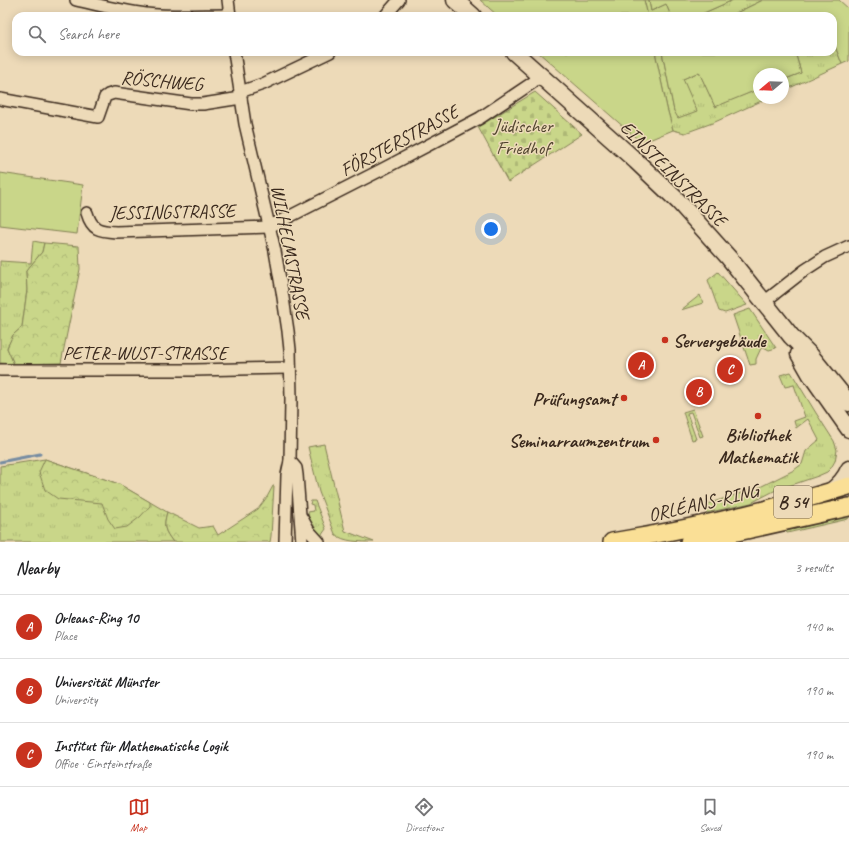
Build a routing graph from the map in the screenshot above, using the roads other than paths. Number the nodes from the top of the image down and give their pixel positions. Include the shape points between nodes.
1 (76, 0) edge
2 (399, 0) edge
3 (455, 0) edge
4 (231, 1) edge
5 (132, 12) edge
6 (230, 12) edge
7 (388, 12) edge
8 (468, 12) edge
9 (235, 56) edge
10 (322, 56) edge
11 (518, 56) edge
12 (541, 76) junction
13 (240, 95) junction
14 (0, 99) edge
15 (87, 213) dead end
16 (269, 227) junction
17 (849, 246) edge
18 (764, 302) junction
19 (290, 368) junction
20 (0, 370) edge
21 (844, 409) edge
22 (849, 429) edge
23 (849, 440) edge
24 (290, 461) junction
25 (849, 469) edge
26 (849, 486) edge
27 (830, 492) junction
28 (849, 506) edge
29 (300, 514) junction
30 (659, 539) edge
31 (285, 542) edge
32 (302, 542) edge
33 (319, 542) edge
34 (612, 542) edge
35 (689, 542) edge

1 - 5 street
2 - 7 street
3 - 8 main road
4 - 6 street
9 - 13 street, WILHELMSTRASSE
10 - 13 street
11 - 12 main road, EINSTEINSTRASSE
12 - 16 street, FÖRSTERSTRASSE via 480,118
12 - 18 main road, EINSTEINSTRASSE via 678,201
13 - 14 street, RÖSCHWEG via 203,104 191,104 114,93 105,97 98,117
13 - 16 street, WILHELMSTRASSE
15 - 16 street, JESSINGSTRASSE via 92,225 102,231
16 - 19 street, WILHELMSTRASSE via 286,312
17 - 18 street via 820,260
18 - 21 main road, EINSTEINSTRASSE via 791,336 811,375
19 - 20 street, PETER-WUST-STRASSE
19 - 24 street, WILHELMSTRASSE
21 - 22 main road, EINSTEINSTRASSE
21 - 23 main road
24 - 29 street, WILHELMSTRASSE via 296,468
24 - 31 street, WILHELMSTRASSE via 287,475
25 - 27 main road via 841,482
26 - 27 main road, ORLÉANS-RING / B 54
27 - 30 main road, ORLÉANS-RING / B 54
28 - 35 main road, ORLÉANS-RING / B 54
29 - 32 street, WILHELMSTRASSE
29 - 33 street, WILHELMSTRASSE via 309,531
30 - 34 main road, ORLÉANS-RING / B 54

